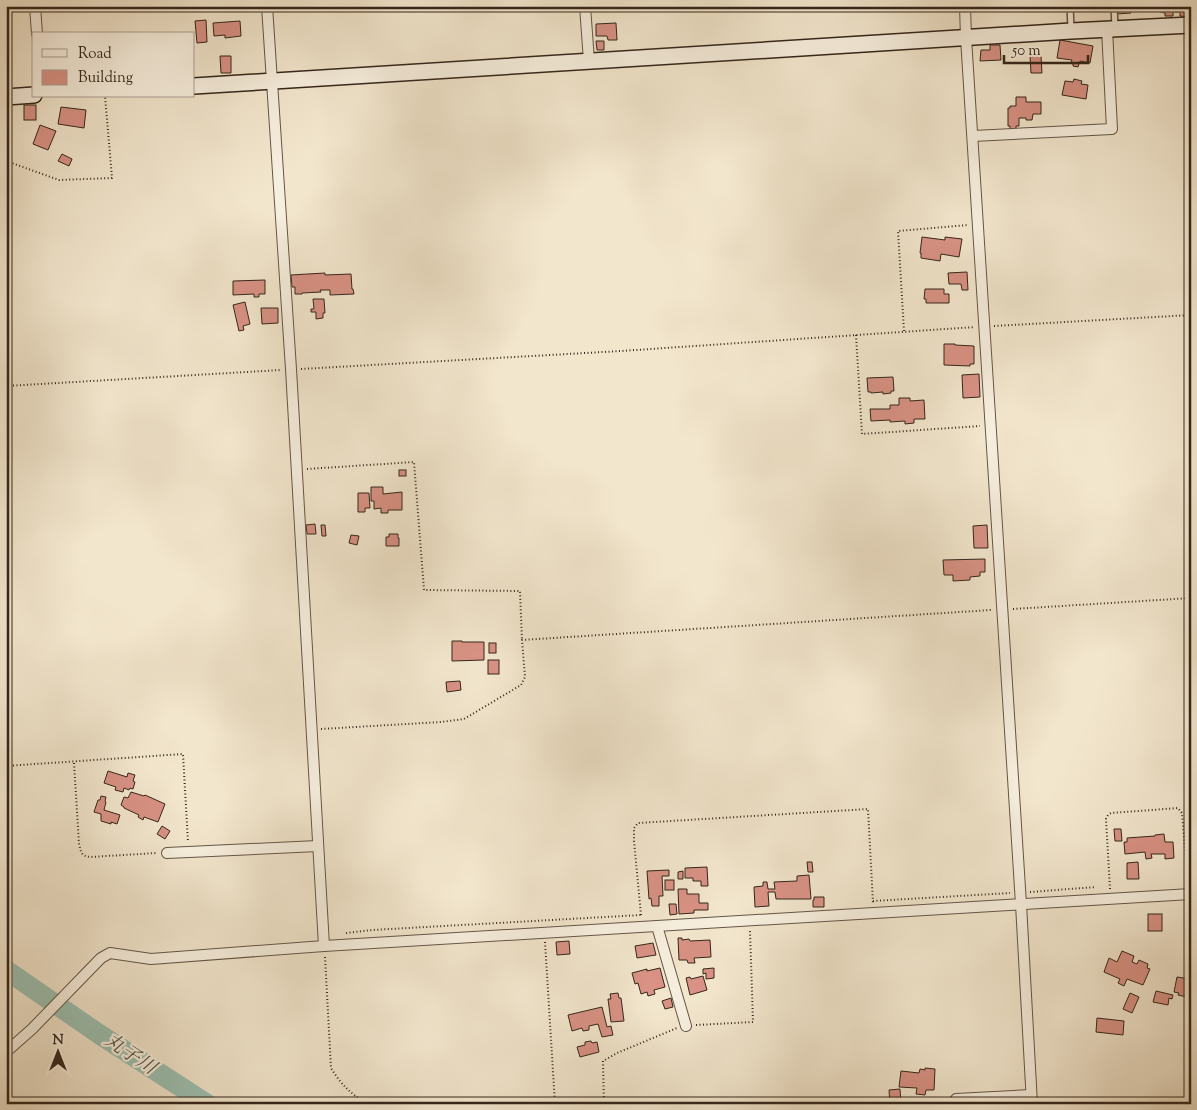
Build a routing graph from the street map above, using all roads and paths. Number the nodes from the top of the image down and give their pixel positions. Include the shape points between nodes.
1 (35, 6) edge
2 (267, 6) edge
3 (585, 6) edge
4 (965, 6) edge
5 (1070, 6) edge
6 (1114, 6) edge
7 (1191, 24) edge
8 (1111, 29) junction
9 (1071, 31) junction
10 (37, 32) edge
11 (966, 38) junction
12 (589, 61) junction
13 (271, 82) junction
14 (195, 86) edge
15 (32, 96) edge
16 (6, 97) edge
17 (105, 98) edge
18 (973, 136) junction
19 (6, 161) edge
20 (978, 225) junction
21 (1191, 315) edge
22 (984, 326) junction
23 (904, 332) junction
24 (856, 335) junction
25 (291, 369) junction
26 (6, 386) edge
27 (990, 425) junction
28 (296, 470) junction
29 (1191, 598) edge
30 (1002, 610) junction
31 (522, 640) junction
32 (312, 730) junction
33 (74, 762) junction
34 (6, 766) edge
35 (318, 846) junction
36 (188, 852) junction
37 (167, 853) joint
38 (1096, 887) dead end
39 (1020, 892) junction
40 (1190, 894) edge
41 (1111, 898) junction
42 (873, 901) junction
43 (1021, 904) junction
44 (873, 913) junction
45 (641, 915) junction
46 (657, 926) junction
47 (642, 927) junction
48 (544, 932) junction
49 (324, 941) junction
50 (686, 1026) dead end
51 (6, 1052) edge
52 (956, 1099) dead end
53 (1032, 1100) edge
54 (366, 1104) edge
55 (555, 1104) edge

1 - 10 street
2 - 13 street
3 - 12 street
4 - 11 street
5 - 9 lane
6 - 8 lane
7 - 8 street
8 - 9 street
8 - 18 street via 1112,129
9 - 11 street
11 - 12 street
11 - 18 street
12 - 13 street
13 - 14 street
13 - 25 street
15 - 16 street
17 - 19 path via 112,178 59,180
18 - 20 street
20 - 22 street
20 - 23 path via 898,231
21 - 22 path
22 - 23 path
22 - 27 street
23 - 24 path
24 - 25 path
24 - 27 path via 862,434
25 - 26 path
25 - 28 street
27 - 30 street
28 - 31 path via 414,462 424,590 520,591
28 - 32 street
29 - 30 path
30 - 31 path
30 - 39 street
31 - 32 path via 525,677 521,685 464,719
32 - 35 street
33 - 34 path
33 - 36 path via 183,754
33 - 37 path via 81,853 90,857
35 - 36 street
35 - 49 street
36 - 37 street
38 - 39 path
39 - 42 path
39 - 43 street
40 - 41 street
40 - 41 path via 1182,813 1178,808 1108,815
41 - 43 street
42 - 44 path
42 - 45 path via 868,809 848,810 638,823 634,828 634,841
43 - 44 street
43 - 53 street
44 - 46 street
45 - 47 path
45 - 49 path via 372,930
46 - 47 street
46 - 50 street
47 - 48 street
48 - 49 street
48 - 55 path
49 - 51 street via 151,959 110,953 101,958
49 - 54 path via 331,1068 340,1082
52 - 53 street

